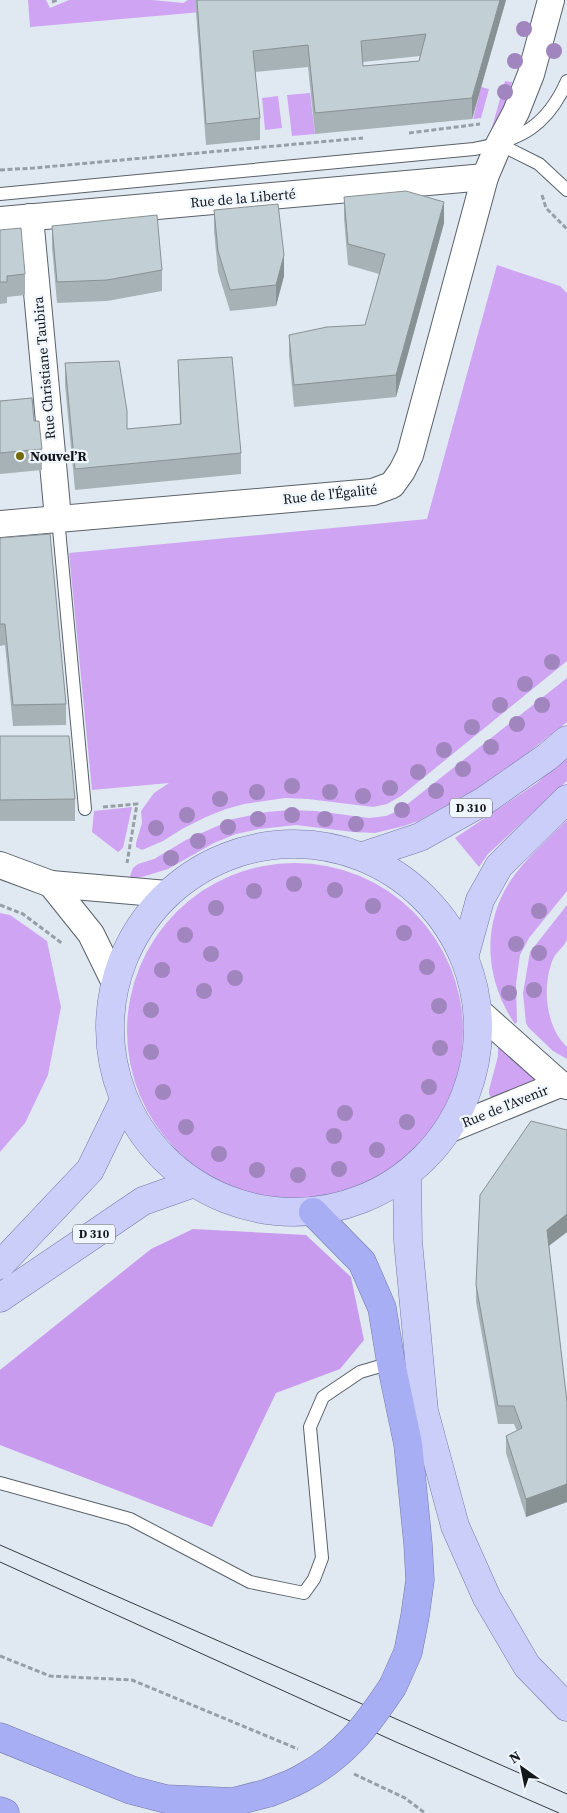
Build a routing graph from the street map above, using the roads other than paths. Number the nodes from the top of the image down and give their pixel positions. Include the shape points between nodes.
1 (551, 0) edge
2 (567, 81) edge
3 (499, 144) junction
4 (485, 177) junction
5 (567, 190) edge
6 (0, 194) edge
7 (30, 217) junction
8 (0, 220) edge
9 (58, 518) junction
10 (0, 524) edge
11 (567, 740) edge
12 (567, 799) edge
13 (85, 809) road end
14 (363, 856) junction
15 (0, 865) edge
16 (51, 884) junction
17 (167, 894) junction
18 (465, 954) junction
19 (115, 983) junction
20 (478, 1010) junction
21 (564, 1085) edge
22 (124, 1100) junction
23 (450, 1129) junction
24 (407, 1174) junction
25 (194, 1183) junction
26 (313, 1212) junction
27 (0, 1265) edge
28 (0, 1298) edge
29 (391, 1363) junction
30 (0, 1484) edge
31 (567, 1707) edge
32 (0, 1737) edge
33 (0, 1811) edge
34 (5, 1813) edge

1 - 3 street, Rue de l'Égalité via 531,74
2 - 3 lane via 555,106 535,127
3 - 4 street, Rue de l'Égalité
3 - 5 lane via 539,164
3 - 6 lane
4 - 7 street, Rue de la Liberté
4 - 9 street, Rue de l'Égalité via 410,455 392,485 373,492
7 - 8 street, Rue de la Liberté
7 - 9 street, Rue Christiane Taubira
9 - 10 street, Rue de l'Égalité
9 - 13 lane
11 - 14 main road, D 310 via 548,758 484,801 428,833
12 - 18 main road via 499,866 480,900
14 - 17 main road via 327,846 289,843 245,850 208,865
14 - 18 main road via 396,873 424,896 448,925
15 - 16 street
16 - 17 street
16 - 19 street via 91,934
17 - 19 main road via 141,924 125,953
18 - 20 main road
19 - 22 main road via 110,1041
20 - 21 street, Rue de l'Avenir
20 - 23 main road via 478,1044 472,1078
21 - 23 street, Rue de l'Avenir
22 - 25 main road via 153,1146
22 - 27 main road via 90,1170
23 - 24 main road
24 - 26 main road via 369,1196
24 - 31 main road via 408,1241 424,1411 456,1526 487,1598 527,1666
25 - 26 main road via 245,1206 272,1211
25 - 28 main road, D 310 via 143,1201
26 - 29 highway via 362,1262 382,1308
29 - 30 lane via 360,1372 323,1397 310,1427 322,1558 304,1593 250,1582 130,1518
29 - 32 highway, bridge via 408,1444 420,1580 408,1652 393,1686 370,1722 345,1749 302,1779 268,1793 233,1802 166,1799 131,1790
33 - 34 highway

